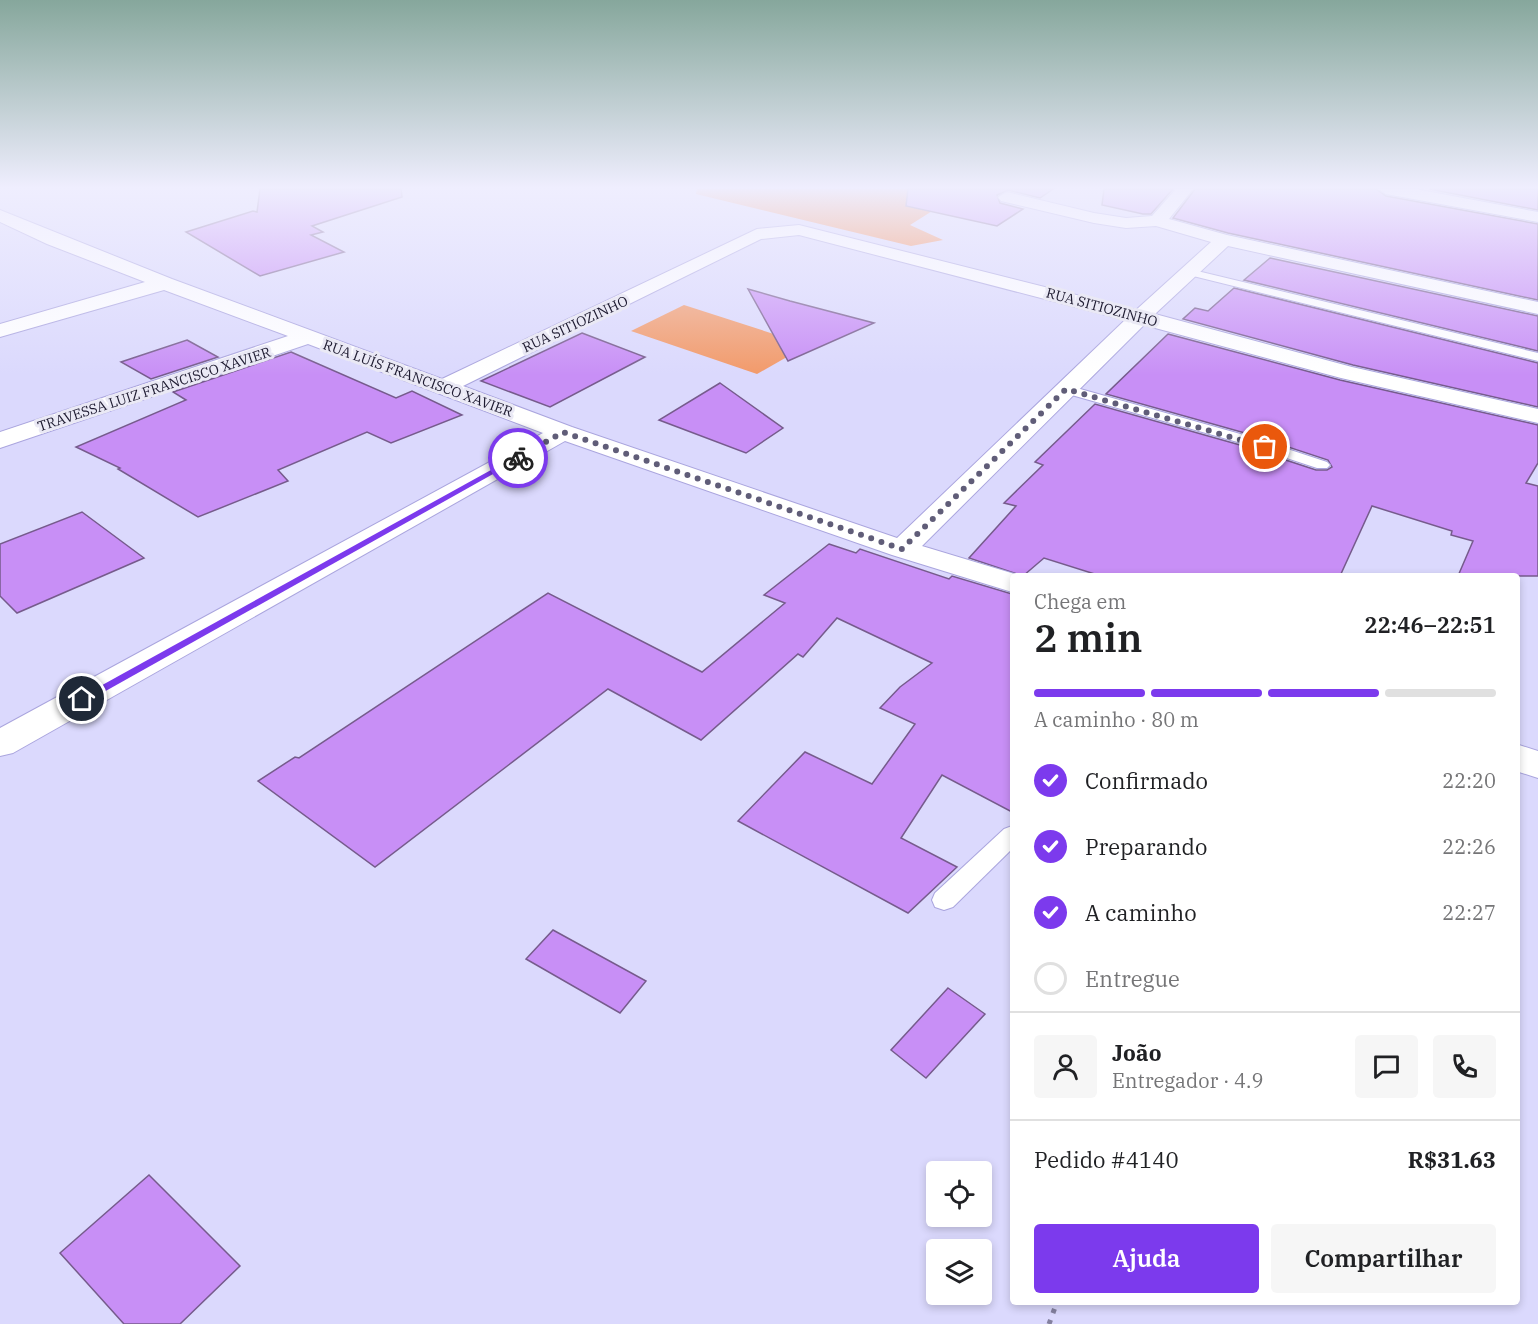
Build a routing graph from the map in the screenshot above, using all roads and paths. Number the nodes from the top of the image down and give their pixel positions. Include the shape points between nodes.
1 (82, 251) edge
2 (723, 251) edge
3 (884, 251) edge
4 (1212, 251) edge
5 (1274, 251) edge
6 (1189, 272) junction
7 (165, 283) junction
8 (1538, 308) edge
9 (1140, 317) junction
10 (0, 331) edge
11 (308, 337) junction
12 (1538, 357) edge
13 (445, 386) junction
14 (1066, 389) junction
15 (1538, 416) edge
16 (563, 432) junction
17 (0, 440) edge
18 (1322, 465) dead end
19 (902, 549) junction
20 (1010, 582) edge
21 (0, 744) edge
22 (1520, 758) edge
23 (1538, 765) edge
24 (1010, 837) edge
25 (944, 900) dead end
26 (1057, 1305) edge
27 (1049, 1324) edge

1 - 7 street, RUA LUÍS FRANCISCO XAVIER
2 - 13 street, RUA SITIOZINHO
3 - 9 street, RUA SITIOZINHO
4 - 6 street
5 - 8 street
6 - 9 street
6 - 12 lane
7 - 10 street
7 - 11 street, RUA LUÍS FRANCISCO XAVIER
9 - 14 street
9 - 15 street, RUA SITIOZINHO via 1348,373
11 - 13 street, RUA LUÍS FRANCISCO XAVIER
11 - 17 street, TRAVESSA LUIZ FRANCISCO XAVIER
13 - 16 street, RUA LUÍS FRANCISCO XAVIER
14 - 18 lane
14 - 19 street
16 - 19 street, RUA LUÍS FRANCISCO XAVIER
16 - 21 street
19 - 20 street, RUA LUÍS FRANCISCO XAVIER
22 - 23 street
24 - 25 lane
26 - 27 path

